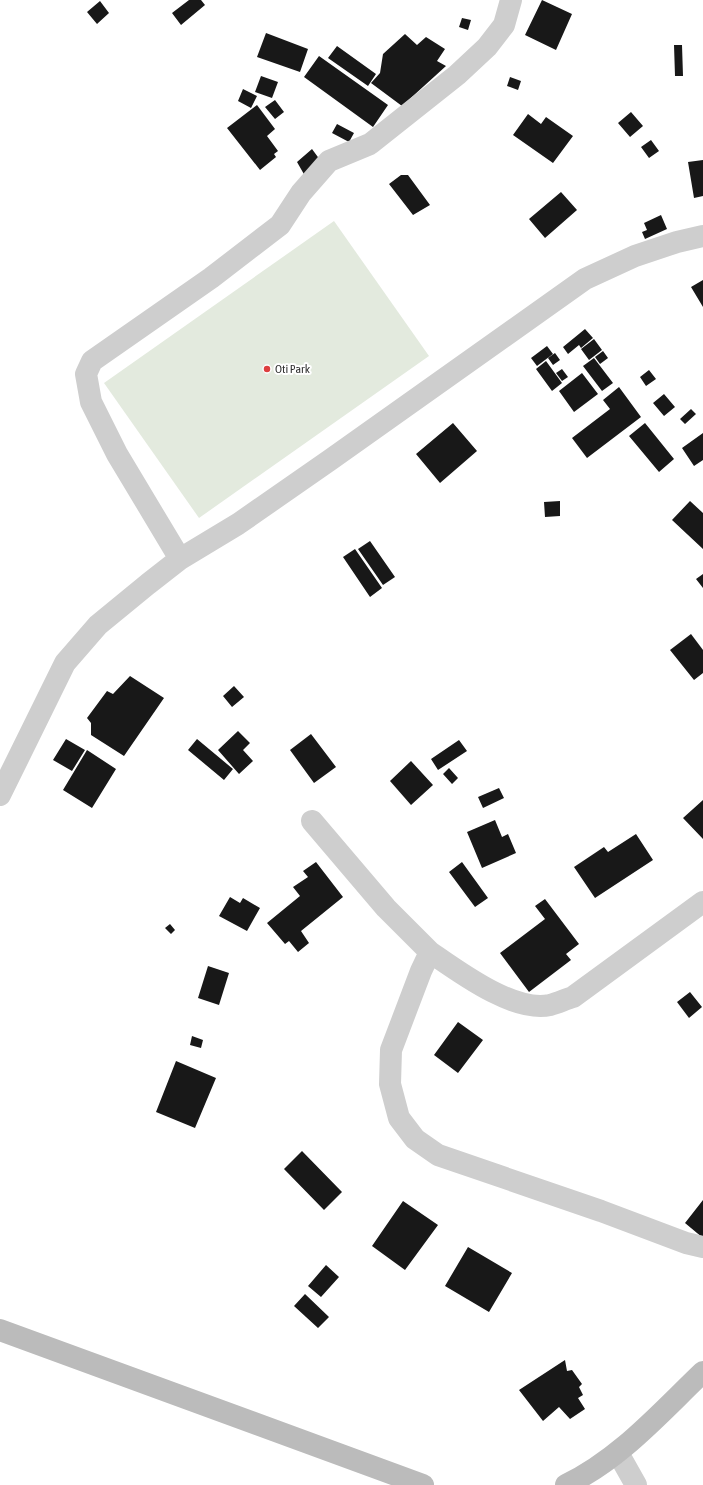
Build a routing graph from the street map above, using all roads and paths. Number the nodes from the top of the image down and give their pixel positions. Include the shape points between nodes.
1 (511, 0) edge
2 (703, 236) edge
3 (180, 559) junction
4 (0, 795) edge
5 (312, 821) dead end
6 (703, 902) edge
7 (430, 952) junction
8 (703, 1247) edge
9 (0, 1330) edge
10 (703, 1372) edge
11 (618, 1453) junction
12 (423, 1485) edge
13 (566, 1485) edge
14 (636, 1485) edge

1 - 3 street via 504,25 487,47 457,76 370,144 329,161 280,225 211,278 92,361 86,374 92,402 118,454
2 - 3 street via 635,256 585,279 238,524
3 - 4 street via 98,625 65,663
5 - 7 street via 386,908
6 - 7 street via 574,997 549,1005 524,1004 492,991
7 - 8 street via 391,1050 390,1084 399,1118 415,1139 438,1155
9 - 12 street
10 - 11 street
11 - 13 street
11 - 14 street

